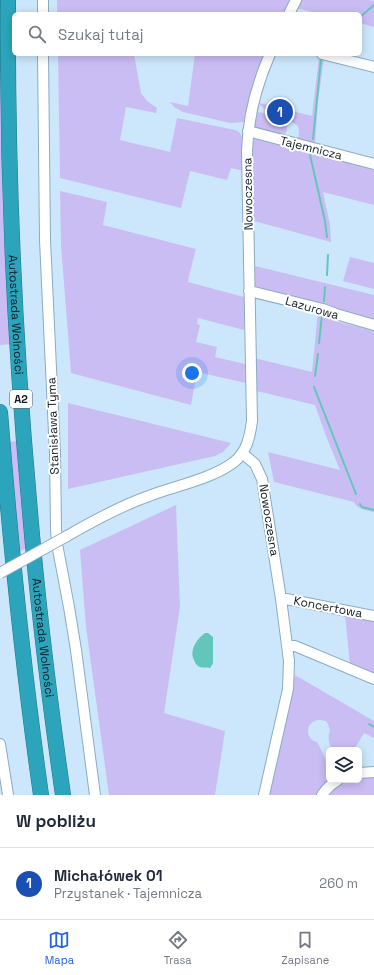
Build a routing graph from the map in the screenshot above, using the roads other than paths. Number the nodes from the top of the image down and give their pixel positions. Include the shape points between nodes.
1 (8, 0) edge
2 (43, 0) edge
3 (296, 0) edge
4 (43, 12) edge
5 (290, 12) edge
6 (43, 56) edge
7 (269, 56) edge
8 (330, 56) edge
9 (374, 67) edge
10 (248, 131) junction
11 (374, 164) edge
12 (250, 291) junction
13 (374, 325) edge
14 (0, 412) edge
15 (242, 453) junction
16 (0, 573) edge
17 (281, 599) junction
18 (374, 616) edge
19 (287, 646) junction
20 (374, 679) edge
21 (0, 744) edge
22 (374, 772) edge
23 (362, 773) edge
24 (333, 783) edge
25 (8, 795) edge
26 (41, 795) edge
27 (63, 795) edge
28 (95, 795) edge
29 (264, 795) edge
30 (322, 795) edge

1 - 27 highway, Autostrada Wolności / A2 via 10,178 20,392 39,606
2 - 4 street
3 - 5 street
6 - 28 street, Stanisława Tyma via 45,240 56,530 74,635
7 - 10 street, Nowoczesna via 256,90
8 - 9 street
10 - 11 street, Tajemnicza
10 - 12 street, Nowoczesna
12 - 13 street, Lazurowa
12 - 15 street, Nowoczesna via 252,421 250,436
14 - 26 highway, Autostrada Wolności / A2 via 18,609
15 - 16 street, bridge via 235,461 216,473 132,502
15 - 17 street, Nowoczesna via 255,464 262,479
17 - 18 street, Koncertowa
17 - 19 street, Nowoczesna
19 - 20 street via 295,646
19 - 29 street, Nowoczesna via 290,661 288,689
21 - 25 street
22 - 23 street
24 - 30 street

